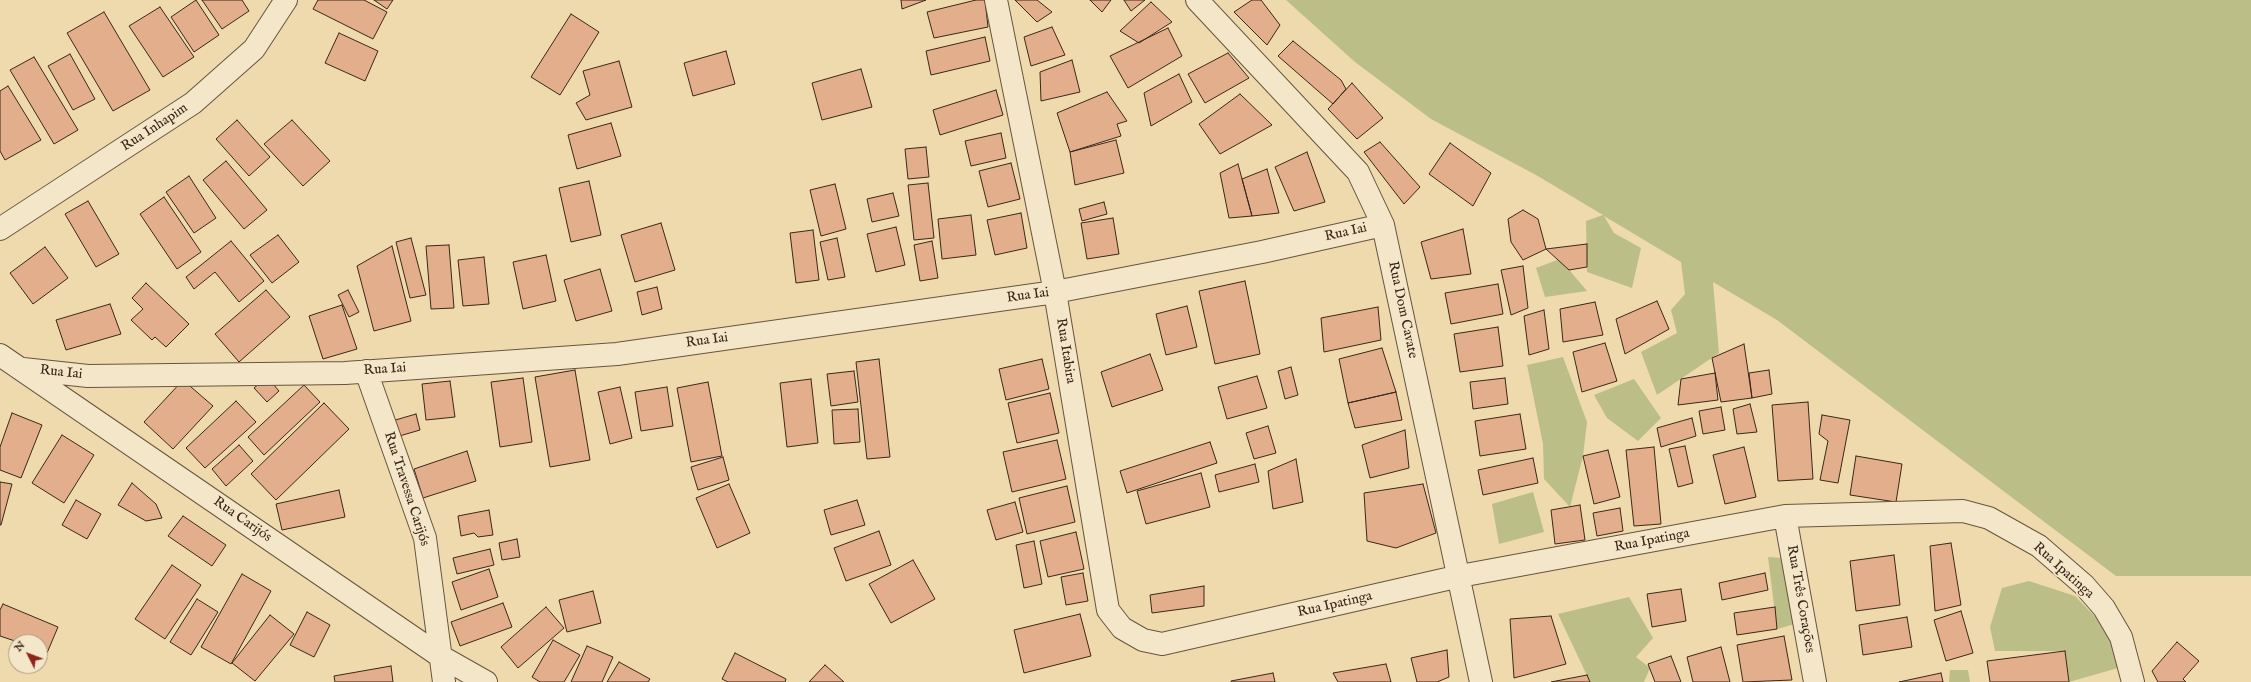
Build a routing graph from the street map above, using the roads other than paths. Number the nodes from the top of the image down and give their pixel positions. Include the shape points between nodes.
1 (286, 0) edge
2 (996, 0) edge
3 (1197, 0) edge
4 (1383, 225) junction
5 (0, 229) edge
6 (1055, 292) junction
7 (0, 355) edge
8 (23, 369) junction
9 (366, 371) junction
10 (1785, 516) junction
11 (1460, 576) junction
12 (1108, 610) joint
13 (440, 656) junction
14 (444, 682) edge
15 (486, 682) edge
16 (1481, 682) edge
17 (1815, 682) edge
18 (2132, 682) edge

1 - 5 street, Rua Inhapim via 254,48 193,103
2 - 6 street, Rua Itabira
3 - 4 street, Rua Dom Cavate via 1358,172
4 - 6 street, Rua Iai via 1262,252
4 - 11 street, Rua Dom Cavate
6 - 9 street, Rua Iai via 617,354
6 - 12 street, Rua Itabira
7 - 8 street, Rua Carijós
8 - 9 street, Rua Iai via 88,376
8 - 13 street, Rua Carijós
9 - 13 street, Rua Travessa Carijós via 425,538
10 - 11 street, Rua Ipatinga
10 - 17 street, Rua Três Corações
10 - 18 street, Rua Ipatinga via 1963,511 1989,518 2039,546 2084,585 2104,608 2121,637
11 - 12 street, Rua Ipatinga via 1162,644 1143,640 1122,628
11 - 16 street, Rua Dom Cavate
13 - 14 street, Rua Travessa Carijós
13 - 15 street, Rua Carijós

